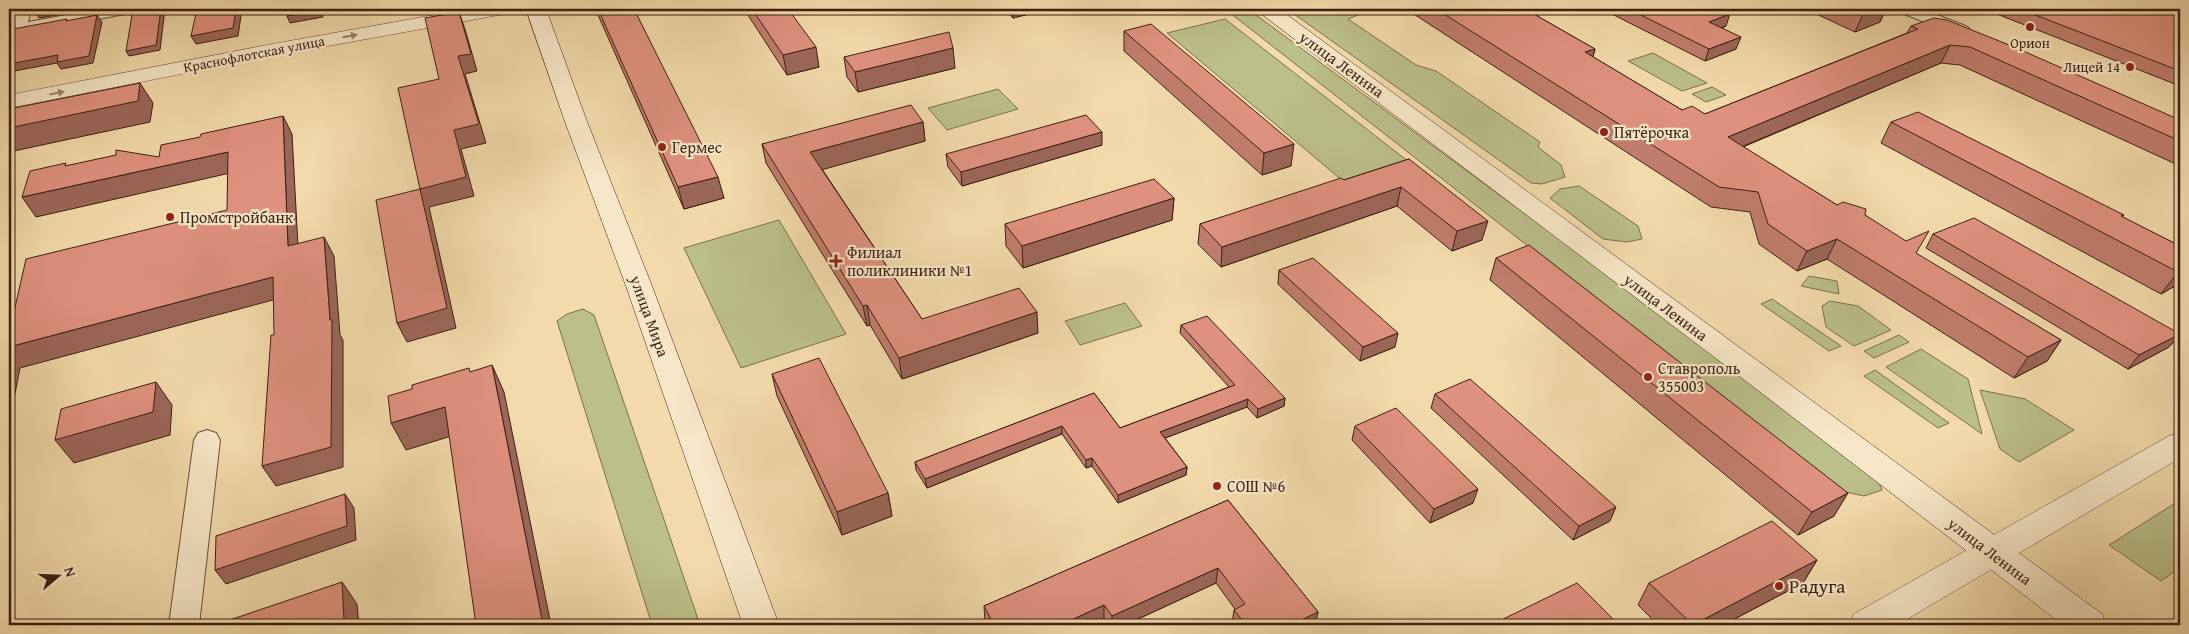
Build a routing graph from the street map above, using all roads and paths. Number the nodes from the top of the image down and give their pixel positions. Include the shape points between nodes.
1 (23, 9) edge
2 (125, 9) edge
3 (499, 9) edge
4 (536, 9) edge
5 (1267, 9) edge
6 (1908, 9) edge
7 (1975, 37) edge
8 (9, 102) edge
9 (208, 440) dead end
10 (2180, 444) edge
11 (1991, 552) junction
12 (184, 625) edge
13 (761, 625) edge
14 (1867, 625) edge
15 (2089, 625) edge

1 - 2 street via 17,29
8 -> 3 main road, Краснофлотская улица
4 - 13 main road, улица Мира
5 - 11 main road, улица Ленина
6 - 7 street
9 - 12 street
10 - 11 main road
11 - 14 main road
11 - 15 main road, улица Ленина

